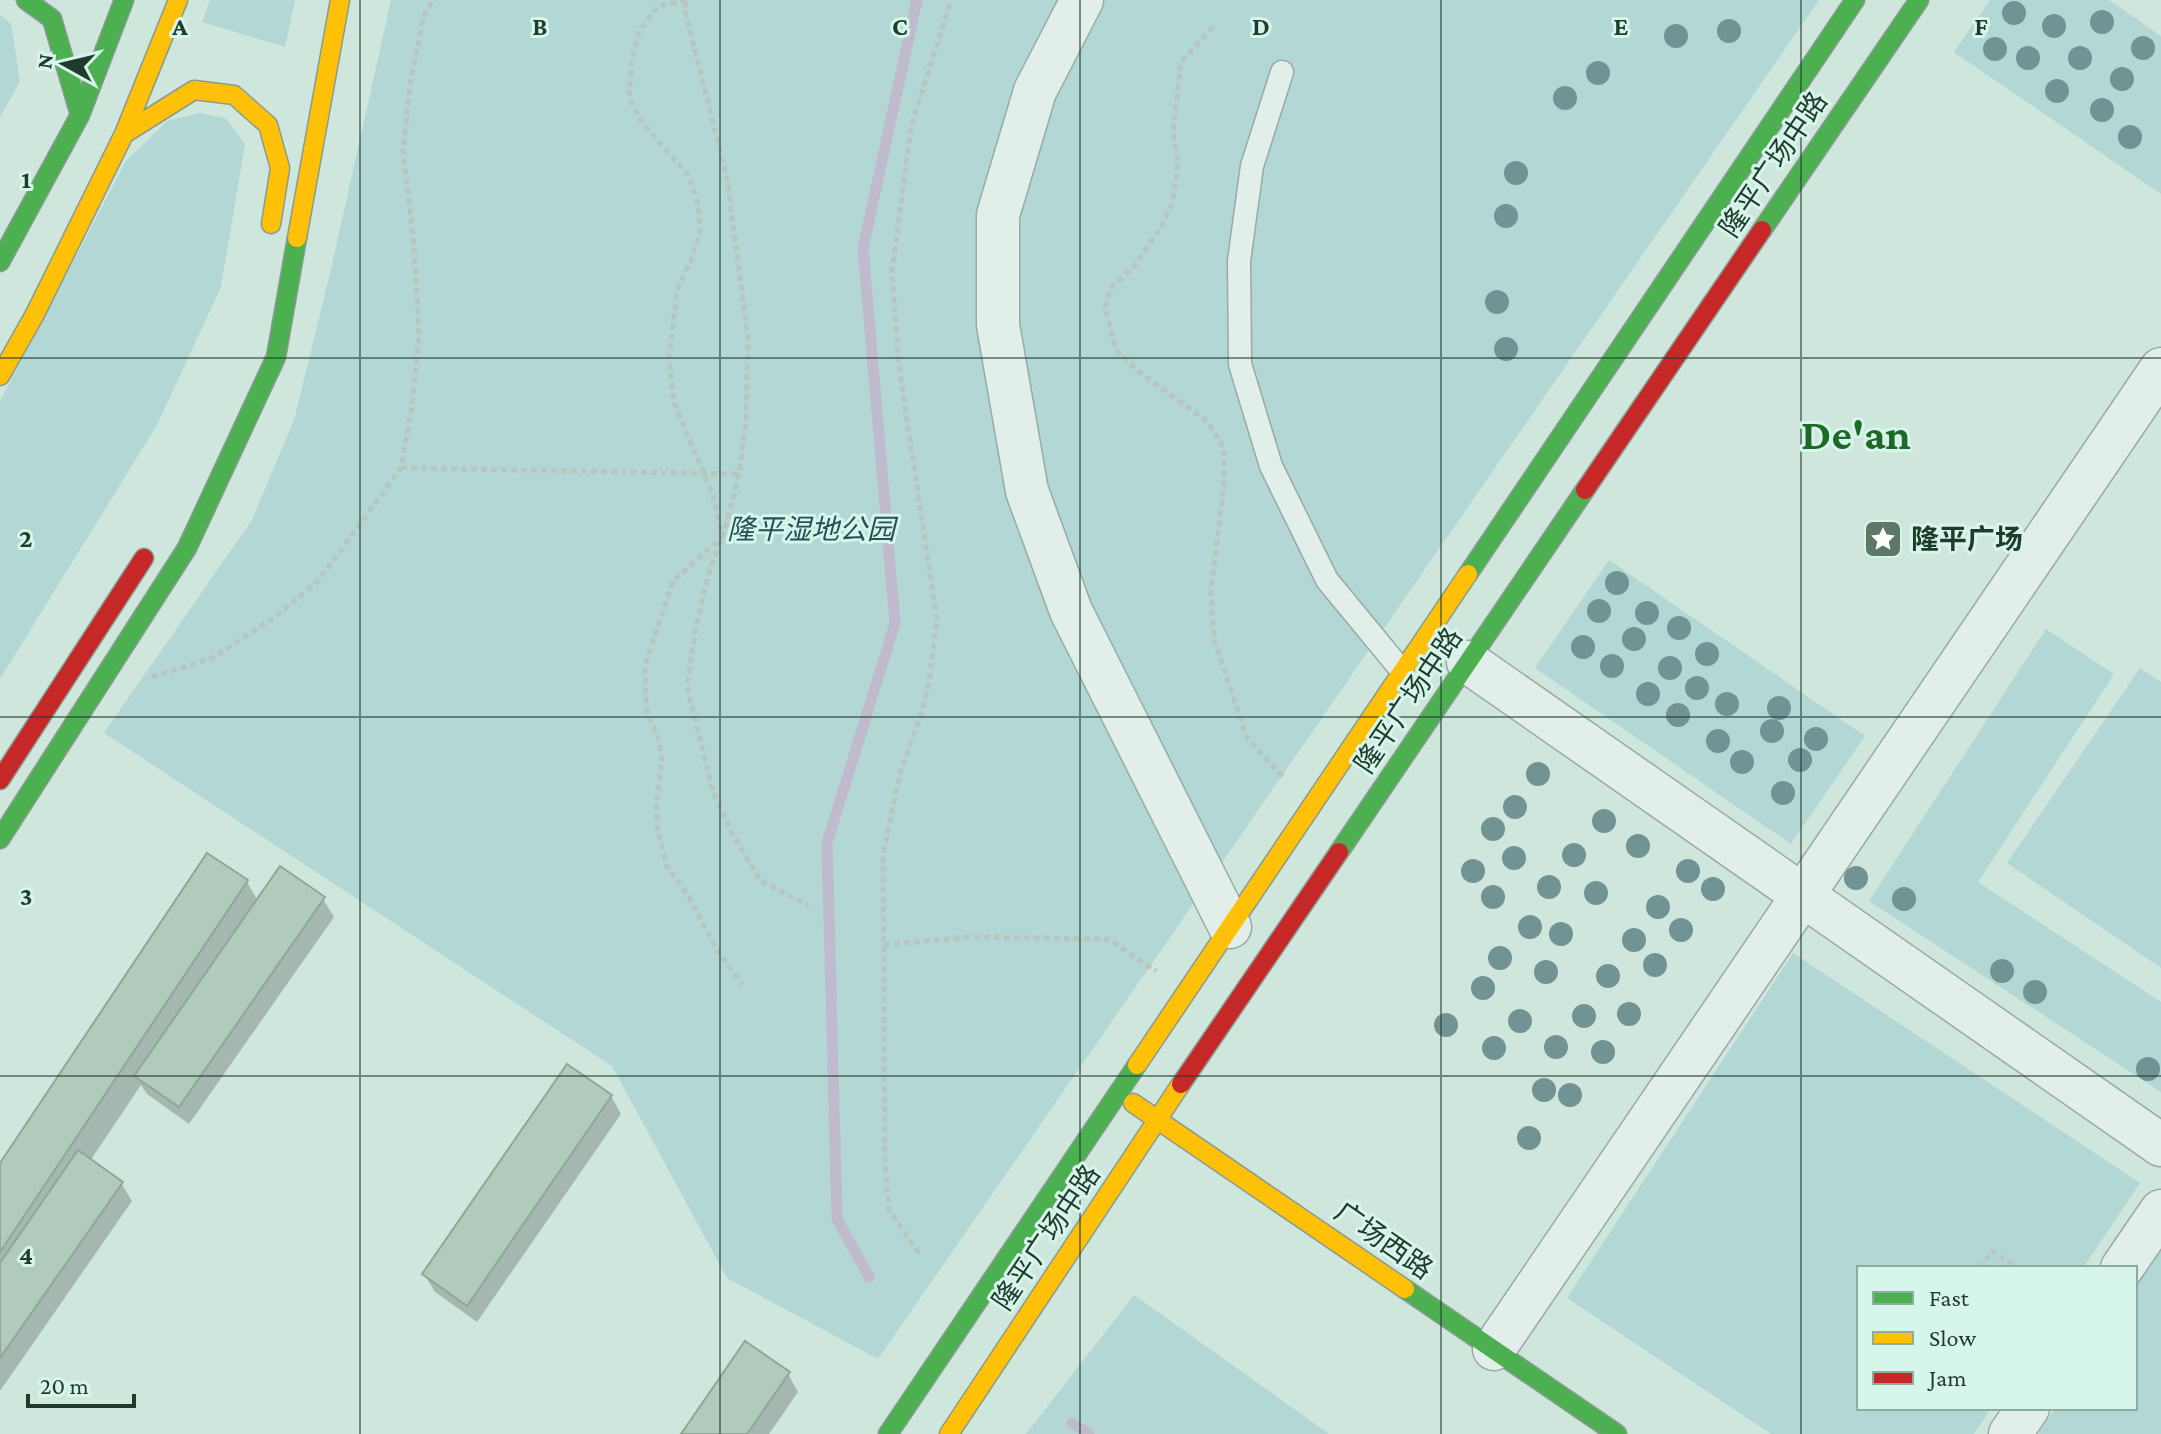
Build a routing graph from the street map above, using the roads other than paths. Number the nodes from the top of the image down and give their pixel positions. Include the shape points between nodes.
1 (26, 0) edge
2 (124, 0) edge
3 (178, 0) edge
4 (340, 0) edge
5 (1082, 0) edge
6 (1855, 0) edge
7 (1919, 0) edge
8 (1282, 72) dead end
9 (80, 115) junction
10 (124, 134) junction
11 (267, 245) dead end
12 (0, 262) edge
13 (2161, 369) edge
14 (0, 376) edge
15 (154, 542) dead end
16 (1468, 662) junction
17 (1402, 671) junction
18 (0, 780) edge
19 (0, 839) edge
20 (1803, 895) junction
21 (1230, 927) junction
22 (1118, 1093) junction
23 (1158, 1118) junction
24 (2161, 1145) edge
25 (2161, 1211) edge
26 (2123, 1266) edge
27 (1494, 1349) junction
28 (2027, 1410) edge
29 (963, 1429) edge
30 (888, 1434) edge
31 (1617, 1434) edge
32 (2010, 1434) edge

1 - 9 street via 52,19
2 - 9 street
3 - 10 street
4 - 19 street via 276,357 187,548
5 - 21 street via 1035,91 998,215 998,325 1027,491 1071,611
6 - 17 street, 隆平广场中路
7 - 16 street, 隆平广场中路
8 - 17 lane via 1252,166 1241,247 1240,364 1271,466 1327,580
9 - 12 street
10 - 11 street via 194,90 234,95 268,125 280,168
10 - 14 street
13 - 20 street
15 - 18 street
16 - 20 street
16 - 23 street, 隆平广场中路
17 - 21 street, 隆平广场中路
20 - 24 street
20 - 27 street
21 - 22 street, 隆平广场中路
22 - 23 street, 广场西路
22 - 30 street, 隆平广场中路
23 - 27 street, 广场西路
23 - 29 street, 隆平广场中路
25 - 26 street
27 - 31 street, 广场西路
28 - 32 street

